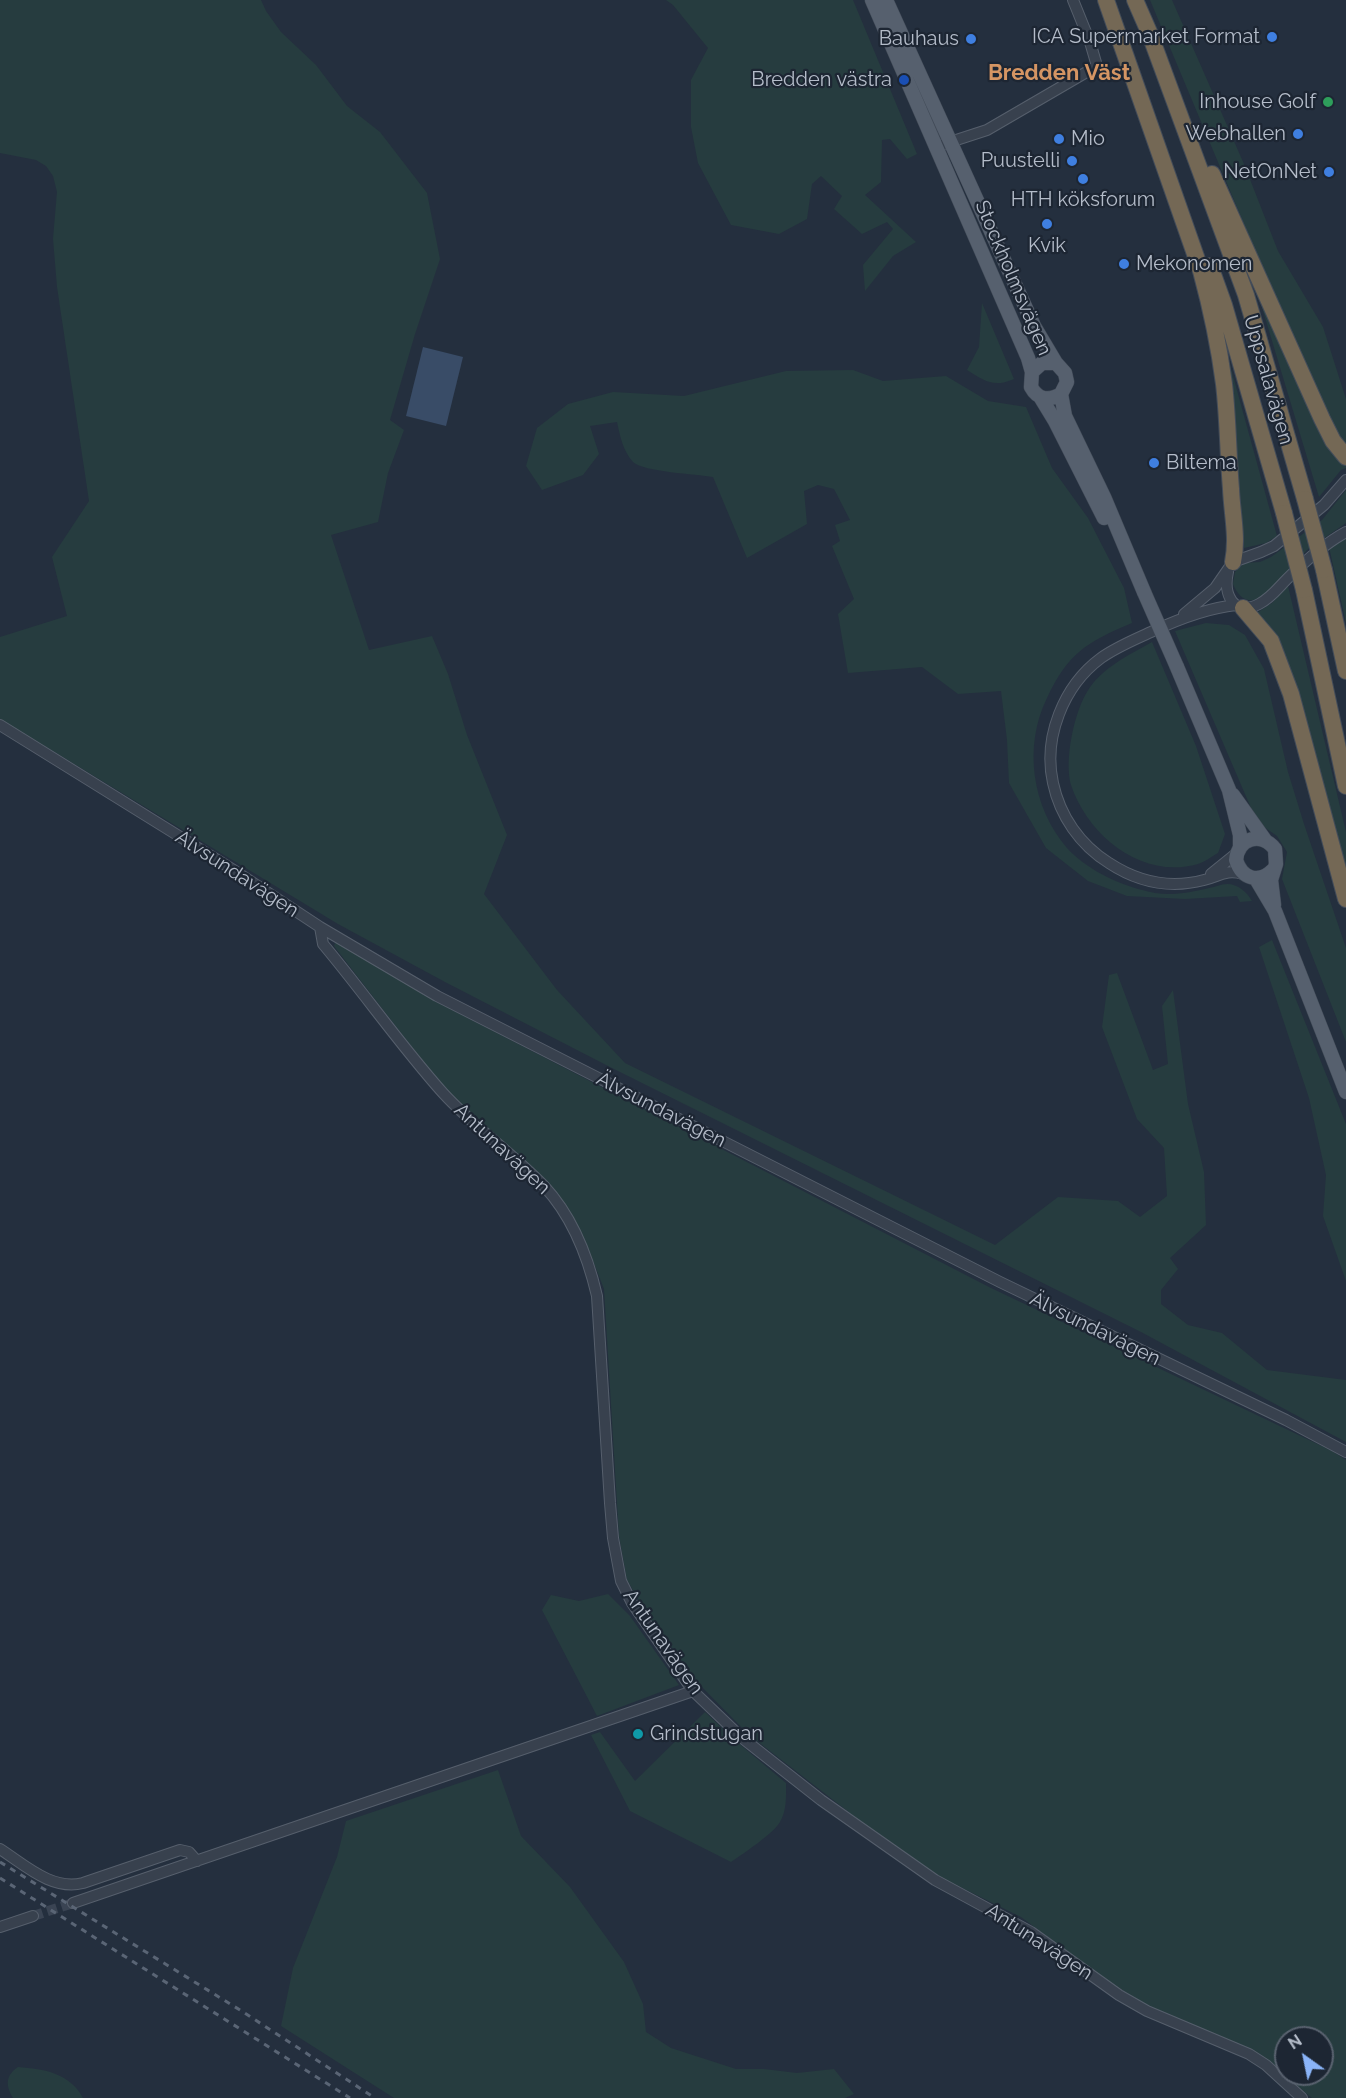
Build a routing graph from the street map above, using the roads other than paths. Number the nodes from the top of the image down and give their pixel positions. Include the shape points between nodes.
1 (872, 0) edge
2 (886, 0) edge
3 (1073, 0) edge
4 (1106, 0) edge
5 (1135, 0) edge
6 (1149, 32) junction
7 (949, 142) junction
8 (934, 147) junction
9 (1056, 363) junction
10 (1032, 372) junction
11 (1061, 394) junction
12 (1041, 398) junction
13 (1346, 457) edge
14 (1346, 480) edge
15 (1346, 532) edge
16 (1231, 565) junction
17 (1142, 588) junction
18 (1239, 606) junction
19 (1172, 622) junction
20 (1346, 671) edge
21 (0, 725) edge
22 (1346, 786) edge
23 (1229, 790) junction
24 (1265, 840) junction
25 (1238, 850) junction
26 (1273, 870) junction
27 (1250, 876) junction
28 (1204, 880) junction
29 (1346, 899) edge
30 (1275, 911) junction
31 (320, 927) junction
32 (1346, 1092) edge
33 (1346, 1452) edge
34 (693, 1691) junction
35 (0, 1849) edge
36 (196, 1861) junction
37 (73, 1904) tunnel mouth
38 (33, 1916) tunnel mouth
39 (0, 1927) edge
40 (1302, 2098) edge

1 - 8 main road, Stockholmsvägen
2 - 7 main road, Stockholmsvägen
3 - 7 street via 1097,66 987,130
4 - 16 highway via 1211,307 1224,383 1236,548
4 - 22 highway, Uppsalavägen, bridge via 1167,148 1224,305 1304,590
5 - 6 highway, Uppsalavägen
6 - 13 highway via 1322,419
6 - 20 highway, Uppsalavägen, bridge via 1246,295 1324,570
7 - 8 street
7 - 9 main road, Stockholmsvägen via 1034,326
8 - 10 main road, Stockholmsvägen
9 - 10 main road, Stockholmsvägen via 1042,363
9 - 11 main road, Stockholmsvägen via 1067,377
10 - 12 main road, Stockholmsvägen via 1031,387
11 - 12 main road
11 - 17 main road, Stockholmsvägen via 1065,416
12 - 17 main road, Stockholmsvägen
14 - 16 street via 1324,505 1274,546
15 - 18 street via 1309,559 1271,597 1257,605
16 - 18 street via 1225,585 1229,598
16 - 19 street via 1215,588
17 - 23 main road, Stockholmsvägen, bridge
18 - 19 street
18 - 29 highway via 1271,641 1291,694
19 - 28 street via 1100,658 1077,682 1059,710 1050,769 1056,798 1069,824 1087,847 1108,863 1151,882 1178,885
21 - 31 street, Älvsundavägen
23 - 24 main road, Stockholmsvägen
23 - 25 main road, Stockholmsvägen via 1240,835
24 - 25 main road via 1252,839
24 - 26 main road via 1277,856
25 - 27 main road via 1236,860
25 - 28 street
26 - 27 main road via 1268,875
26 - 30 main road
27 - 28 street via 1230,871
27 - 30 main road
30 - 32 main road
31 - 33 street, Älvsundavägen via 437,996 1000,1282
31 - 34 street, Antunavägen via 323,944 423,1070 452,1102 545,1187 580,1243 597,1296 611,1515 621,1581
34 - 36 street
34 - 40 street, Antunavägen via 782,1771 919,1870 1031,1932 1147,2011 1249,2054
35 - 36 street via 50,1881 66,1886 180,1850 189,1852
36 - 37 street
38 - 39 street

